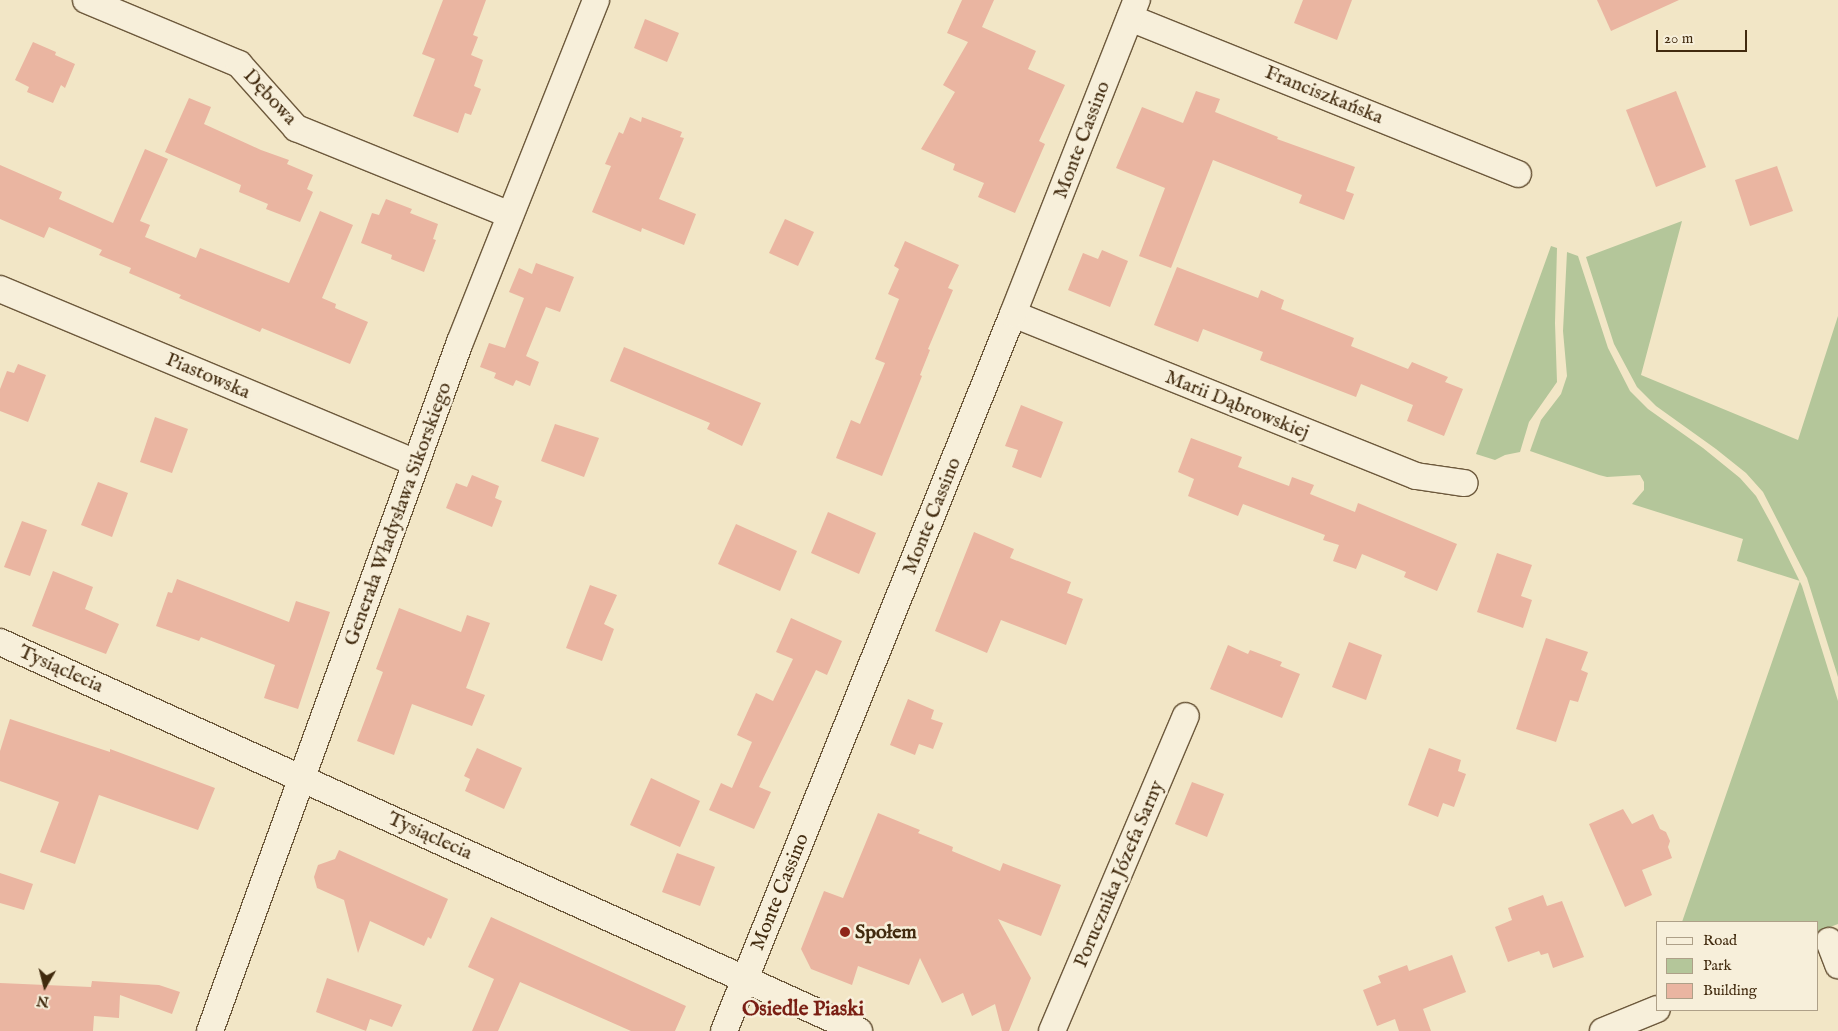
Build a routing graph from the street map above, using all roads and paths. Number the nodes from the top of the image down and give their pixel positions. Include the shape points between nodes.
1 (86, 0) edge
2 (596, 0) edge
3 (1133, 9) edge
4 (1518, 174) dead end
5 (510, 216) junction
6 (0, 289) edge
7 (1013, 314) junction
8 (416, 463) junction
9 (1464, 483) dead end
10 (0, 642) edge
11 (1186, 716) dead end
12 (302, 778) junction
13 (1828, 941) edge
14 (1838, 965) edge
15 (745, 979) junction
16 (1656, 1009) edge
17 (210, 1031) edge
18 (724, 1031) edge
19 (859, 1031) edge
20 (1052, 1031) edge
21 (1602, 1031) edge

1 - 5 street, Dębowa via 238,64 296,128
2 - 5 street, Generała Władysława Sikorskiego
3 - 4 street, Franciszkańska
3 - 7 street, Monte Cassino
5 - 8 street, Generała Władysława Sikorskiego
6 - 8 street, Piastowska
7 - 9 street, Marii Dąbrowskiej via 1416,476
7 - 15 street, Monte Cassino
8 - 12 street, Generała Władysława Sikorskiego
10 - 12 street, Tysiąclecia
11 - 20 street, Porucznika Józefa Sarny
12 - 15 street, Tysiąclecia
12 - 17 street, Generała Władysława Sikorskiego
13 - 14 street
15 - 18 street, Monte Cassino
15 - 19 street, Tysiąclecia
16 - 21 street

